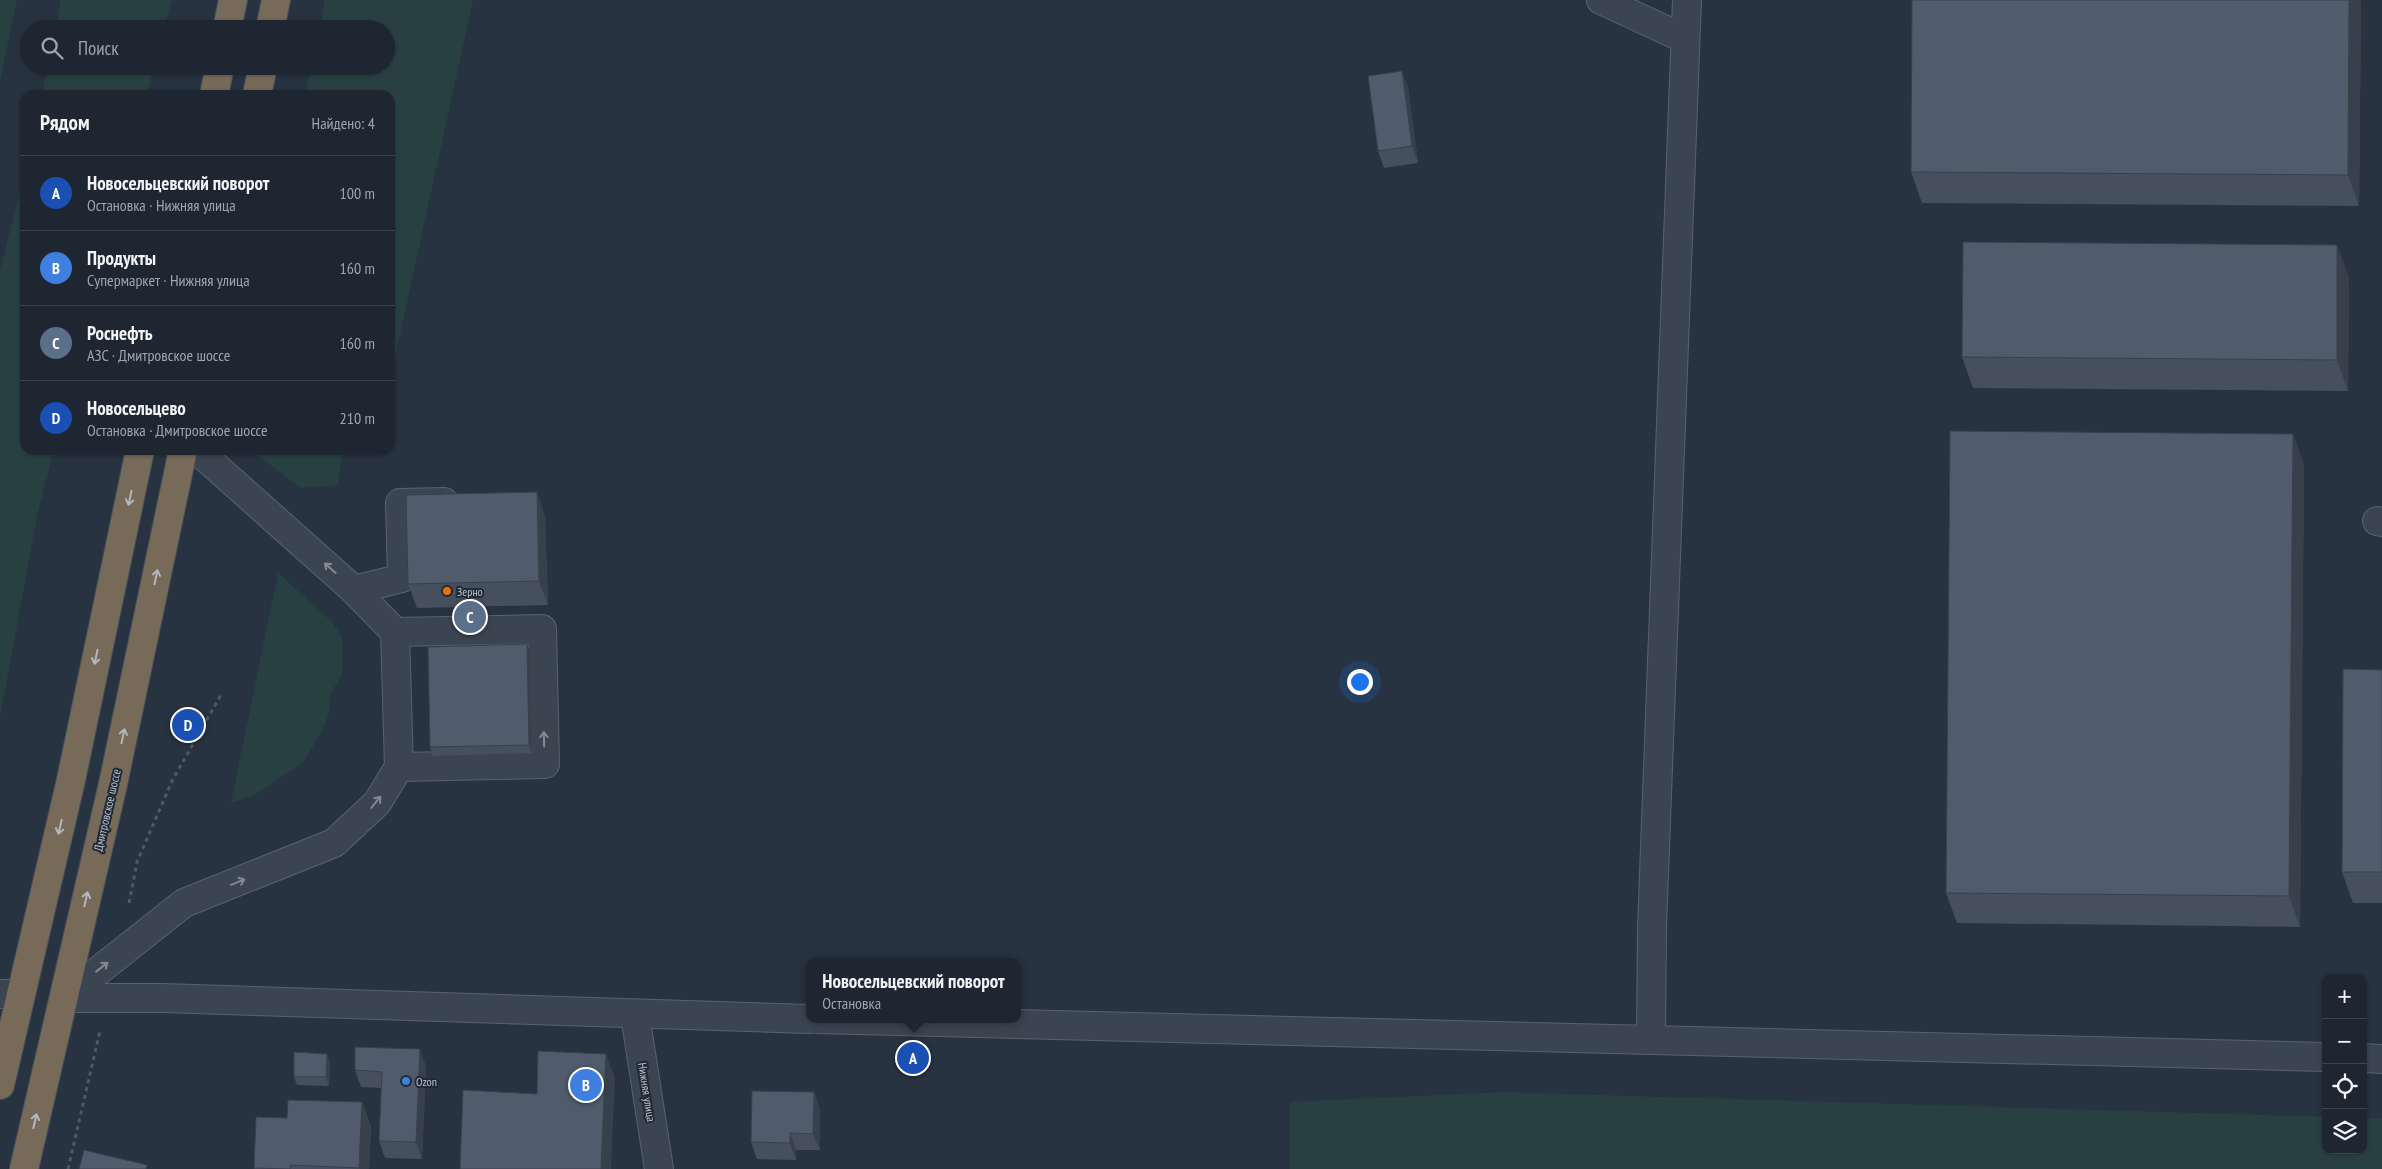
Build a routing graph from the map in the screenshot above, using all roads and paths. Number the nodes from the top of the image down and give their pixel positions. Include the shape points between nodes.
1 (234, 0) edge
2 (276, 0) edge
3 (1601, 0) edge
4 (1686, 0) edge
5 (230, 20) edge
6 (272, 20) edge
7 (1685, 39) junction
8 (218, 75) edge
9 (261, 75) edge
10 (215, 90) edge
11 (258, 90) edge
12 (139, 455) edge
13 (182, 455) edge
14 (203, 455) edge
15 (466, 501) edge
16 (354, 590) junction
17 (396, 632) junction
18 (399, 767) junction
19 (10, 994) edge
20 (64, 998) junction
21 (635, 1015) junction
22 (806, 1019) edge
23 (976, 1023) edge
24 (1651, 1040) junction
25 (2322, 1057) edge
26 (2367, 1058) edge
27 (2382, 1059) edge
28 (0, 1085) edge
29 (24, 1169) edge
30 (659, 1169) edge

1 - 5 highway
2 - 6 highway
3 - 7 street
4 - 7 street
7 - 24 street via 1652,927
8 - 10 highway
9 - 11 highway
12 -> 19 highway via 71,780
20 -> 13 highway, Дмитровское шоссе
16 -> 14 street
15 - 16 street via 400,503 402,578
16 - 17 street
17 - 18 street
18 -> 17 street via 514,759 545,764 542,629 511,642 454,643
20 -> 18 street via 184,903 334,843 377,803
19 - 28 highway
20 - 21 street via 163,998
29 -> 20 highway, Дмитровское шоссе
21 - 22 street
21 - 30 street, Нижняя улица
23 - 24 street
24 - 25 street
26 - 27 street

